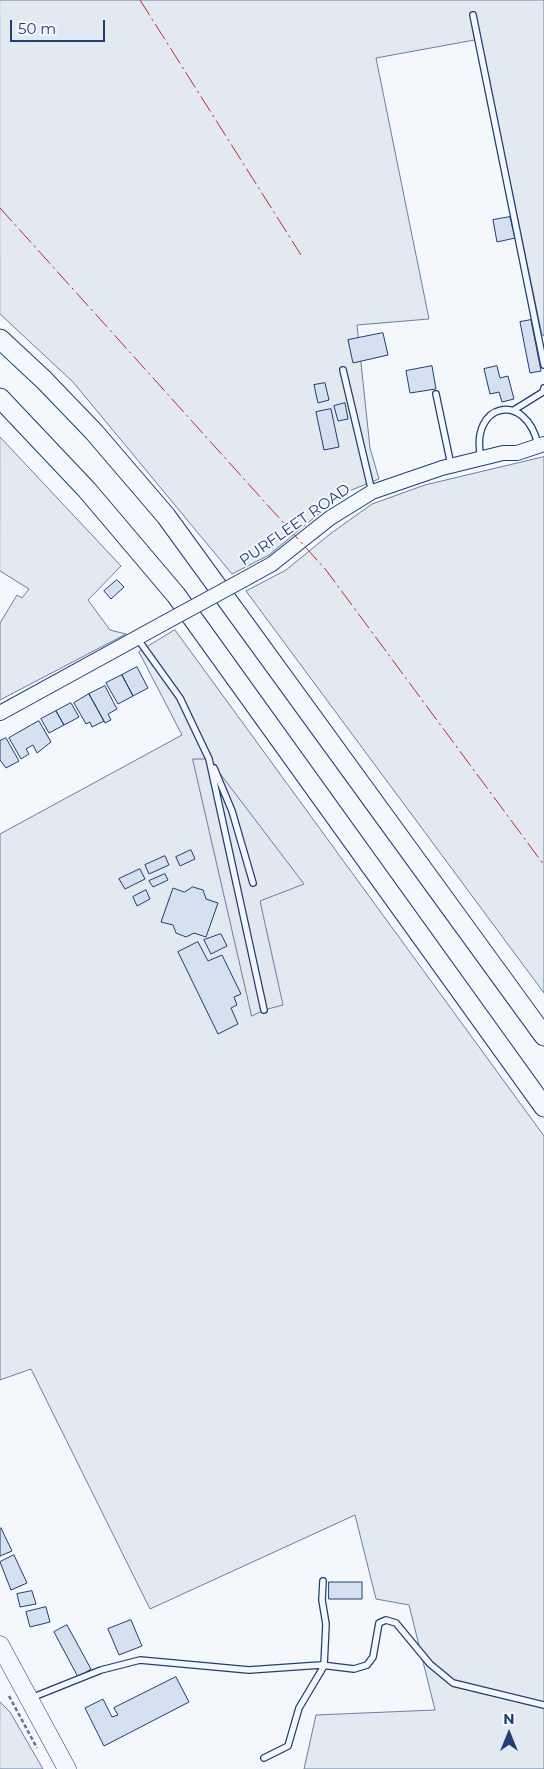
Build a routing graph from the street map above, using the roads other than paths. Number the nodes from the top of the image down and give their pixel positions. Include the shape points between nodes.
1 (474, 15) dead end
2 (0, 339) edge
3 (544, 366) edge
4 (342, 370) dead end
5 (544, 388) edge
6 (436, 394) dead end
7 (0, 398) edge
8 (514, 410) junction
9 (541, 444) edge
10 (481, 458) junction
11 (451, 465) junction
12 (372, 492) junction
13 (137, 638) junction
14 (0, 714) edge
15 (210, 759) junction
16 (253, 883) dead end
17 (264, 1010) dead end
18 (544, 1036) edge
19 (544, 1107) edge
20 (323, 1581) dead end
21 (0, 1645) edge
22 (324, 1666) junction
23 (29, 1699) junction
24 (544, 1705) edge
25 (264, 1758) dead end
26 (67, 1769) edge

1 - 3 lane
2 - 18 highway via 94,432 166,516
4 - 12 lane
5 - 8 lane via 543,392
6 - 11 lane
7 - 19 highway via 87,490 176,595
8 - 9 lane via 528,420
8 - 10 lane via 497,411 485,420 478,441
9 - 10 street, PURFLEET ROAD via 517,453 503,452
10 - 11 street, PURFLEET ROAD
11 - 12 street, PURFLEET ROAD
12 - 13 street, PURFLEET ROAD, bridge via 330,518 272,564
13 - 14 street, PURFLEET ROAD
13 - 15 lane via 180,698
15 - 16 lane via 232,811
15 - 17 lane
20 - 22 lane
21 - 23 main road
22 - 23 lane via 249,1670 140,1660 101,1670
22 - 24 lane via 354,1669 366,1665 373,1657 379,1623 386,1620 396,1623 430,1664 453,1683
22 - 25 lane via 299,1708 288,1746
23 - 26 main road

